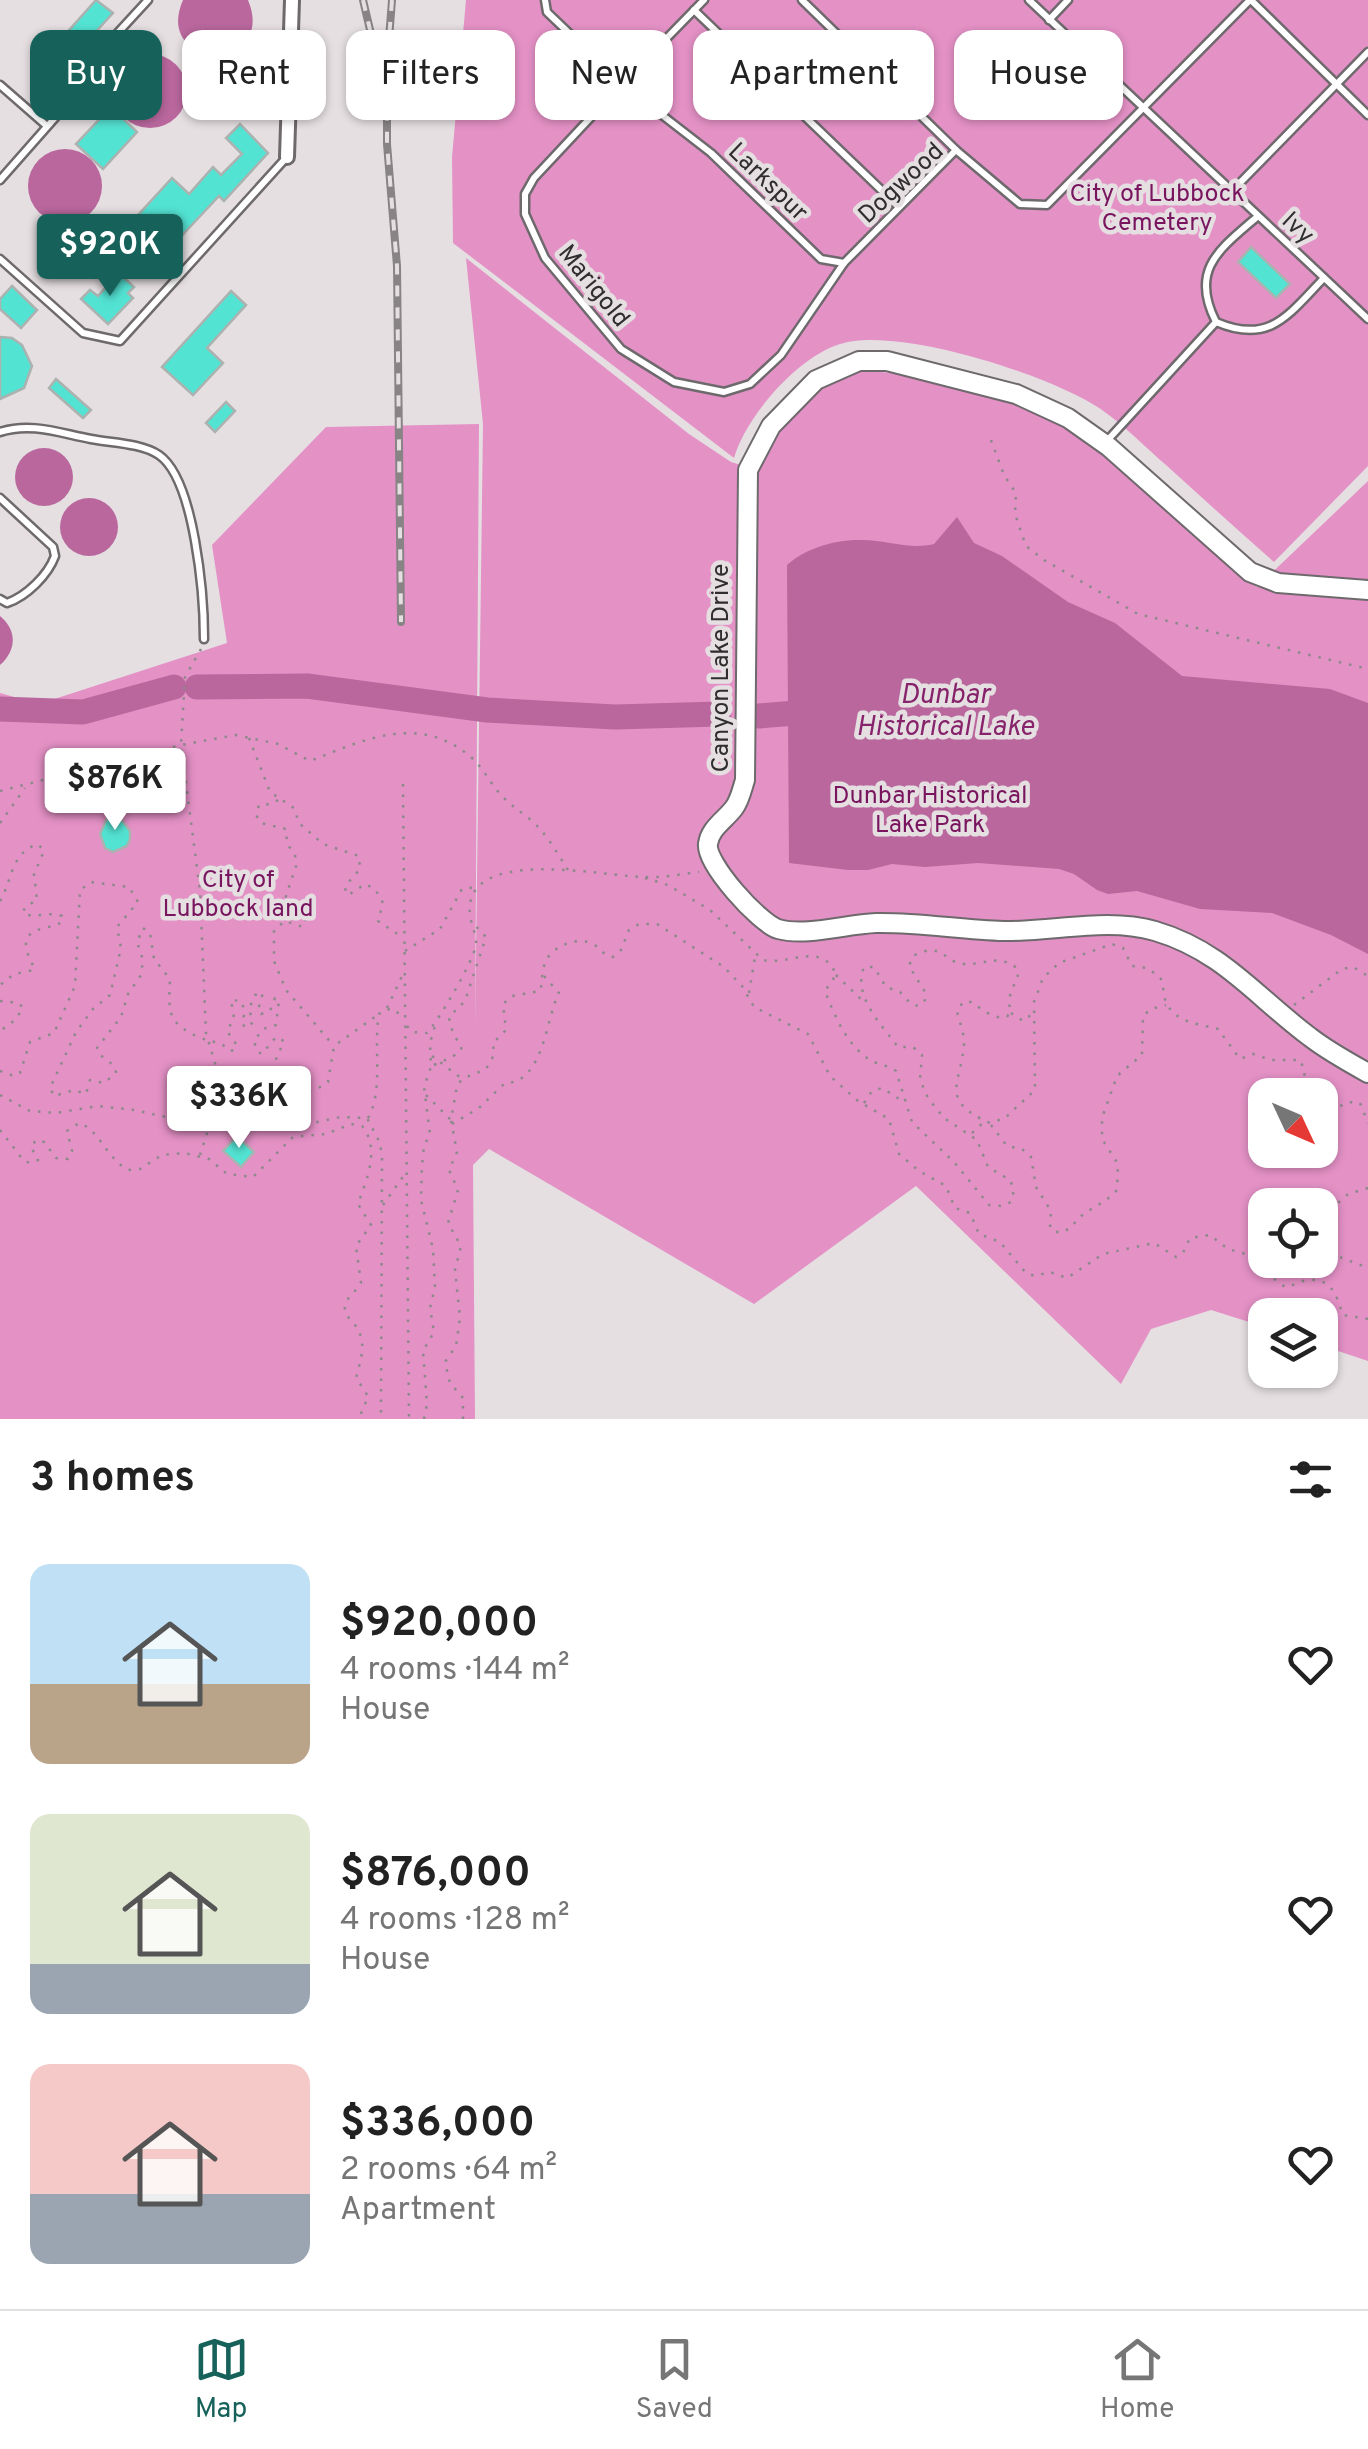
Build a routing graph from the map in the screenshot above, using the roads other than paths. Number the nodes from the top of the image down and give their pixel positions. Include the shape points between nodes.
1 (148, 0) edge
2 (292, 0) edge
3 (546, 0) edge
4 (704, 0) edge
5 (802, 0) edge
6 (1028, 0) edge
7 (1068, 0) edge
8 (1250, 0) edge
9 (694, 10) junction
10 (1050, 20) junction
11 (566, 30) edge
12 (673, 32) edge
13 (1368, 52) edge
14 (1337, 84) junction
15 (0, 85) edge
16 (1144, 109) junction
17 (1368, 115) edge
18 (588, 120) edge
19 (668, 120) edge
20 (47, 126) junction
21 (956, 150) junction
22 (286, 157) joint
23 (0, 180) edge
24 (1232, 192) junction
25 (899, 207) junction
26 (1258, 216) junction
27 (0, 259) edge
28 (844, 263) junction
29 (1324, 278) junction
30 (1368, 320) edge
31 (1216, 322) junction
32 (0, 432) edge
33 (1105, 444) junction
34 (0, 498) edge
35 (1368, 590) edge
36 (0, 599) edge
37 (204, 639) road end
38 (1368, 1072) edge

1 - 20 lane via 78,76
2 - 22 street
3 - 11 lane, Larkspur via 547,12
4 - 9 lane
5 - 21 lane
6 - 10 lane, Ivy
7 - 10 lane
8 - 14 lane
8 - 16 lane, Dogwood
9 - 12 lane
9 - 25 lane
10 - 16 lane, Ivy
13 - 14 lane
14 - 17 lane
14 - 24 lane
15 - 20 lane
16 - 21 lane, Dogwood via 1047,205 1020,204
16 - 24 lane, Ivy
18 - 28 lane, Marigold via 534,178 524,214 546,258 621,349 674,382 724,392 750,384 781,354
19 - 28 lane, Larkspur via 821,259
20 - 23 lane
21 - 25 lane, Dogwood
22 - 27 lane via 120,341 83,333
24 - 26 lane, Ivy
25 - 28 lane, Dogwood
26 - 29 lane, Ivy
26 - 31 lane via 1216,257 1204,283
29 - 30 lane, Ivy
29 - 31 lane via 1267,328 1237,330
31 - 33 lane
32 - 37 lane via 20,426 160,455 193,521
33 - 35 street, Canyon Lake Drive via 1250,572 1278,583
33 - 38 street, Canyon Lake Drive via 1016,394 887,361 836,368 795,399 761,440 746,482 745,780 708,850 720,874 778,929 890,924 1153,930 1224,963 1310,1037
34 - 36 lane via 55,556 31,588 7,603

